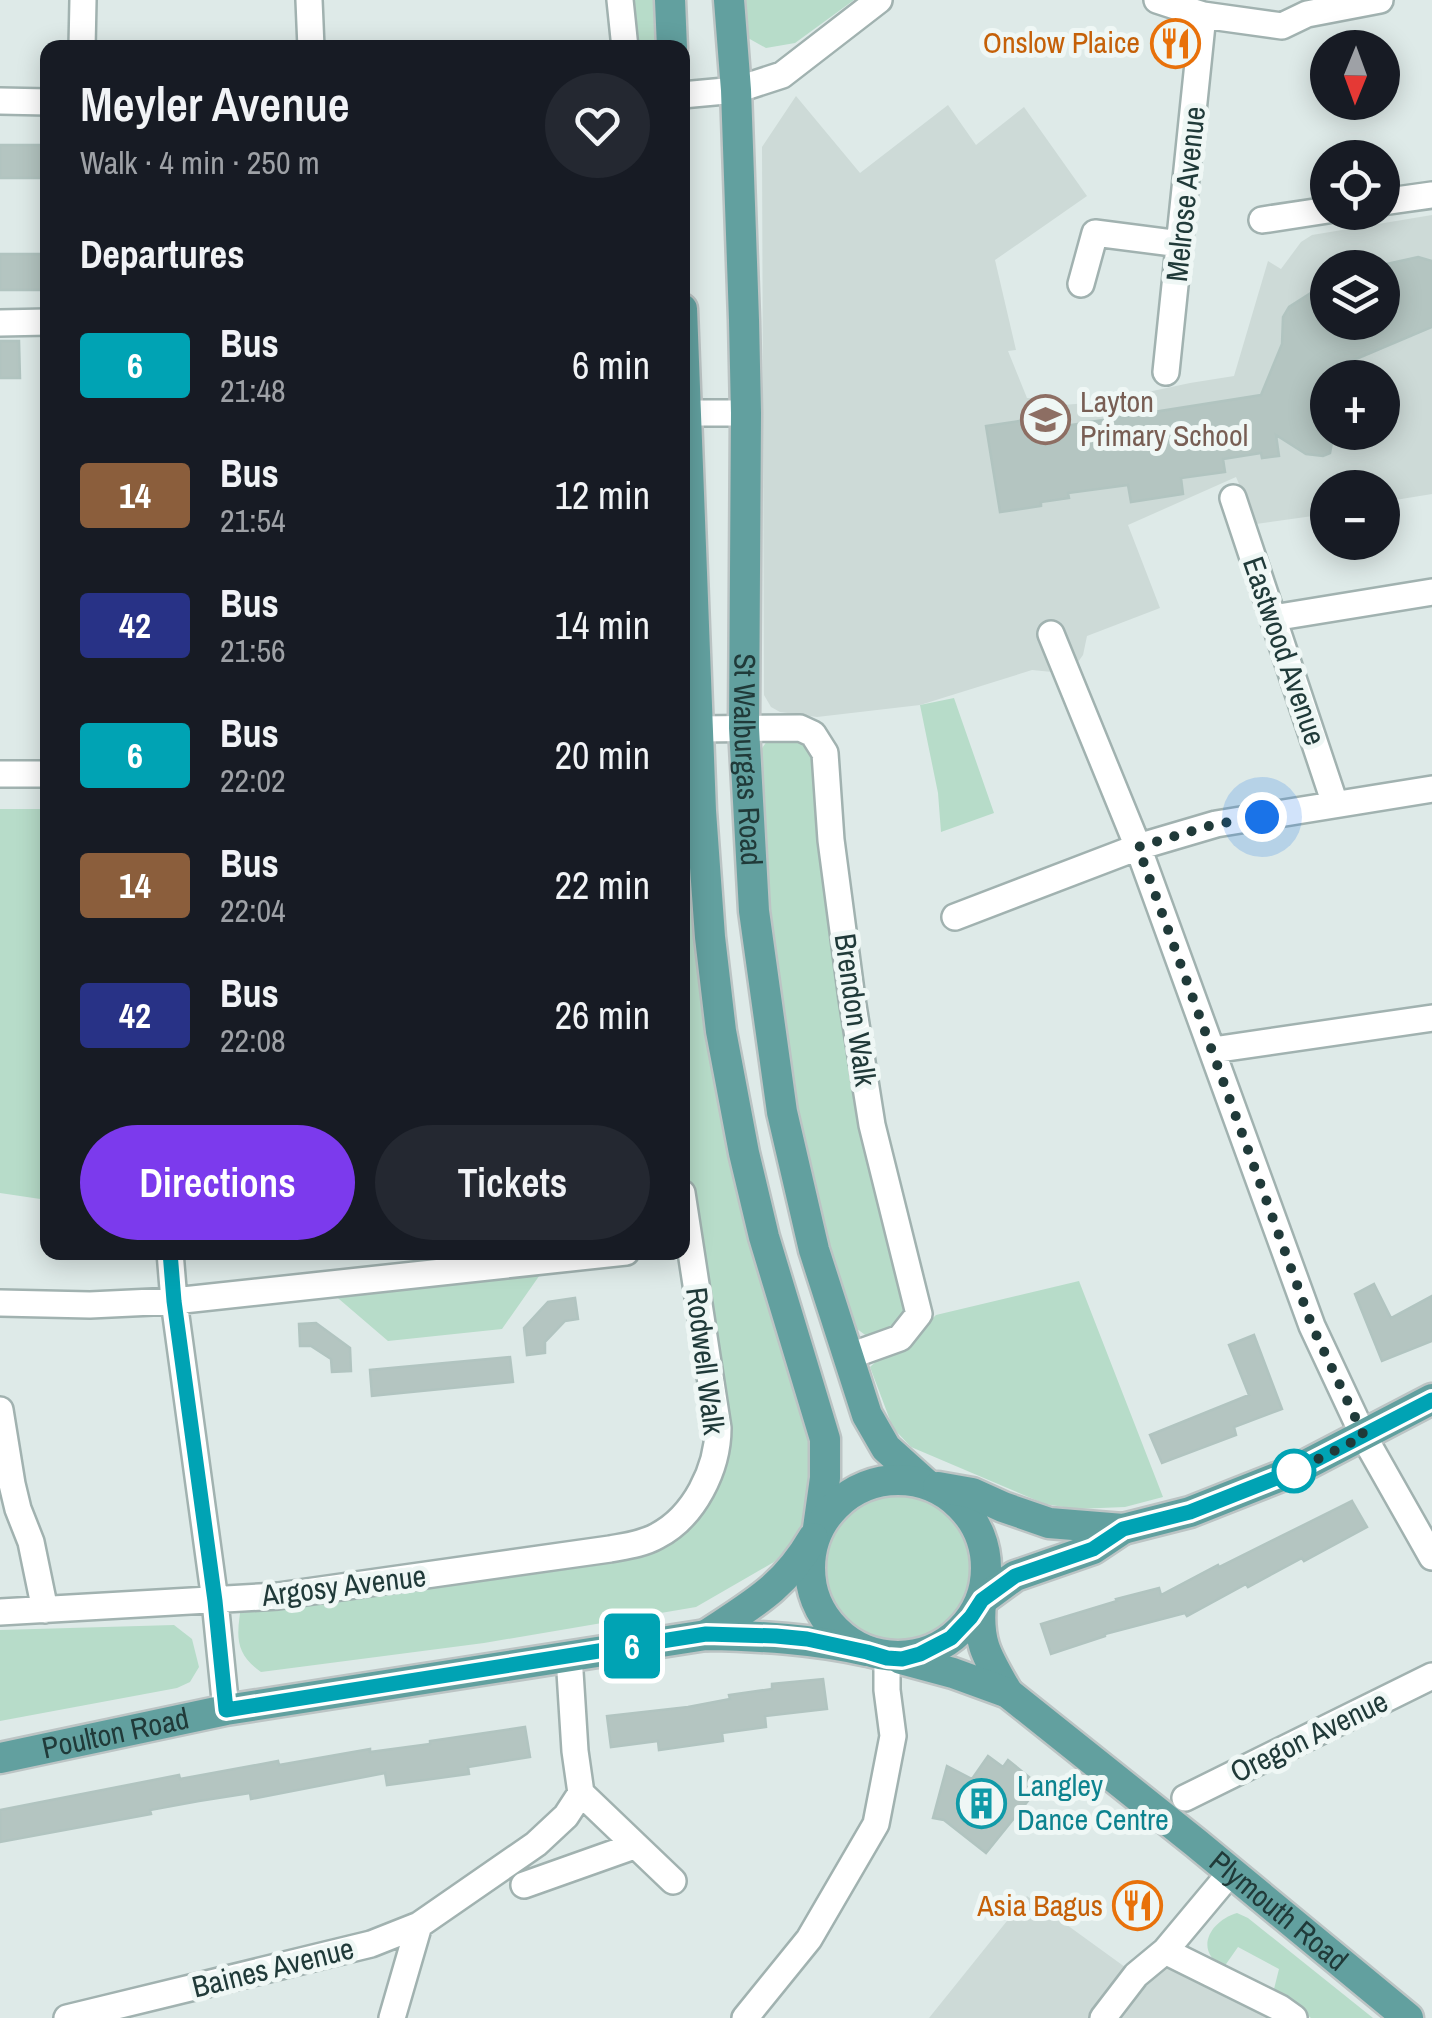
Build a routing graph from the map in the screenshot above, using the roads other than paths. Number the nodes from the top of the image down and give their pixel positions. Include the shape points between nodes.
1 (83, 0) edge
2 (310, 0) edge
3 (620, 0) edge
4 (670, 0) edge
5 (729, 0) edge
6 (879, 0) edge
7 (1157, 0) edge
8 (1380, 0) edge
9 (1310, 7) edge
10 (1203, 14) junction
11 (82, 40) edge
12 (310, 40) edge
13 (624, 40) edge
14 (672, 40) edge
15 (736, 90) junction
16 (690, 94) edge
17 (0, 101) edge
18 (40, 102) edge
19 (1432, 195) edge
20 (1400, 199) edge
21 (1310, 213) edge
22 (1262, 220) dead end
23 (1180, 244) junction
24 (1081, 284) dead end
25 (0, 322) edge
26 (40, 322) edge
27 (1166, 372) dead end
28 (746, 412) junction
29 (690, 413) edge
30 (1233, 498) dead end
31 (690, 535) edge
32 (1432, 592) edge
33 (1273, 618) junction
34 (1051, 634) dead end
35 (744, 728) junction
36 (698, 730) junction
37 (0, 774) edge
38 (40, 774) edge
39 (1432, 790) edge
40 (1336, 804) junction
41 (1138, 847) junction
42 (955, 917) dead end
43 (1432, 1018) edge
44 (1213, 1050) junction
45 (171, 1260) edge
46 (488, 1260) edge
47 (688, 1260) edge
48 (436, 1263) edge
49 (174, 1301) junction
50 (0, 1303) edge
51 (848, 1357) junction
52 (1432, 1400) edge
53 (1, 1426) edge
54 (1364, 1436) junction
55 (928, 1484) junction
56 (680, 1520) joint
57 (1123, 1529) junction
58 (817, 1531) junction
59 (1432, 1557) edge
60 (215, 1601) junction
61 (982, 1601) junction
62 (46, 1610) junction
63 (0, 1612) edge
64 (706, 1634) junction
65 (569, 1656) junction
66 (885, 1656) junction
67 (1432, 1676) edge
68 (1008, 1693) junction
69 (226, 1710) junction
70 (0, 1758) edge
71 (581, 1793) junction
72 (1185, 1798) dead end
73 (634, 1846) junction
74 (1230, 1872) junction
75 (673, 1881) dead end
76 (524, 1885) dead end
77 (419, 1925) junction
78 (1166, 1951) junction
79 (67, 2018) edge
80 (392, 2018) edge
81 (745, 2018) edge
82 (1102, 2018) edge
83 (1294, 2018) edge
84 (1408, 2018) edge

1 - 11 street
2 - 12 street
3 - 13 street
4 - 14 main road
5 - 15 main road, St Walburgas Road
6 - 15 street via 782,75
7 - 10 street
8 - 9 street
9 - 10 street via 1282,26
10 - 23 street, Melrose Avenue
15 - 16 street
15 - 28 main road, St Walburgas Road
17 - 18 street
19 - 20 street
21 - 22 street
23 - 24 street via 1095,233
23 - 27 street, Melrose Avenue
25 - 26 street
28 - 29 street
28 - 35 main road, St Walburgas Road
30 - 33 street, Eastwood Avenue
31 - 36 main road, St Walburgas Road
32 - 33 street
33 - 40 street, Eastwood Avenue
34 - 41 street
35 - 36 street, Brendon Walk
35 - 51 main road, St Walburgas Road via 754,911 782,1112
35 - 51 street, Brendon Walk via 800,728 825,753 872,1126 919,1314 900,1338
36 - 58 main road, St Walburgas Road via 721,1030 764,1237 824,1439
37 - 38 street
39 - 40 street
40 - 41 street via 1216,824
41 - 42 street
41 - 44 street
43 - 44 street
44 - 54 street via 1312,1326
45 - 49 street
46 - 48 street
47 - 56 street, Rodwell Walk via 718,1444 701,1490
48 - 49 street
49 - 50 street
49 - 60 street
51 - 55 main road, St Walburgas Road via 886,1448
52 - 54 main road
53 - 62 street
54 - 57 main road via 1190,1512
54 - 59 street
55 - 57 main road via 1050,1523
55 - 58 main road via 890,1481 856,1490
55 - 61 main road via 966,1516 980,1542
56 - 60 street, Argosy Avenue via 656,1537 610,1549
57 - 61 main road via 1093,1549 1015,1576
58 - 64 main road, Poulton Road via 774,1589
58 - 66 main road via 815,1596 847,1638
60 - 62 street, Argosy Avenue
60 - 69 street
61 - 66 main road via 932,1650
61 - 68 main road, Plymouth Road via 983,1647
62 - 63 street, Argosy Avenue
64 - 65 main road, Poulton Road
64 - 66 main road, Poulton Road via 807,1639
65 - 69 main road, Poulton Road
65 - 71 street
66 - 68 main road, Plymouth Road
66 - 81 street via 893,1736 876,1824 809,1939
67 - 72 street, Oregon Avenue
68 - 74 main road, Plymouth Road
69 - 70 main road, Poulton Road
71 - 73 street
71 - 77 street, Baines Avenue via 536,1844
73 - 75 street
73 - 76 street
74 - 78 street
74 - 84 main road, Plymouth Road
77 - 79 street, Baines Avenue via 371,1944
77 - 80 street
78 - 82 street
78 - 83 street

